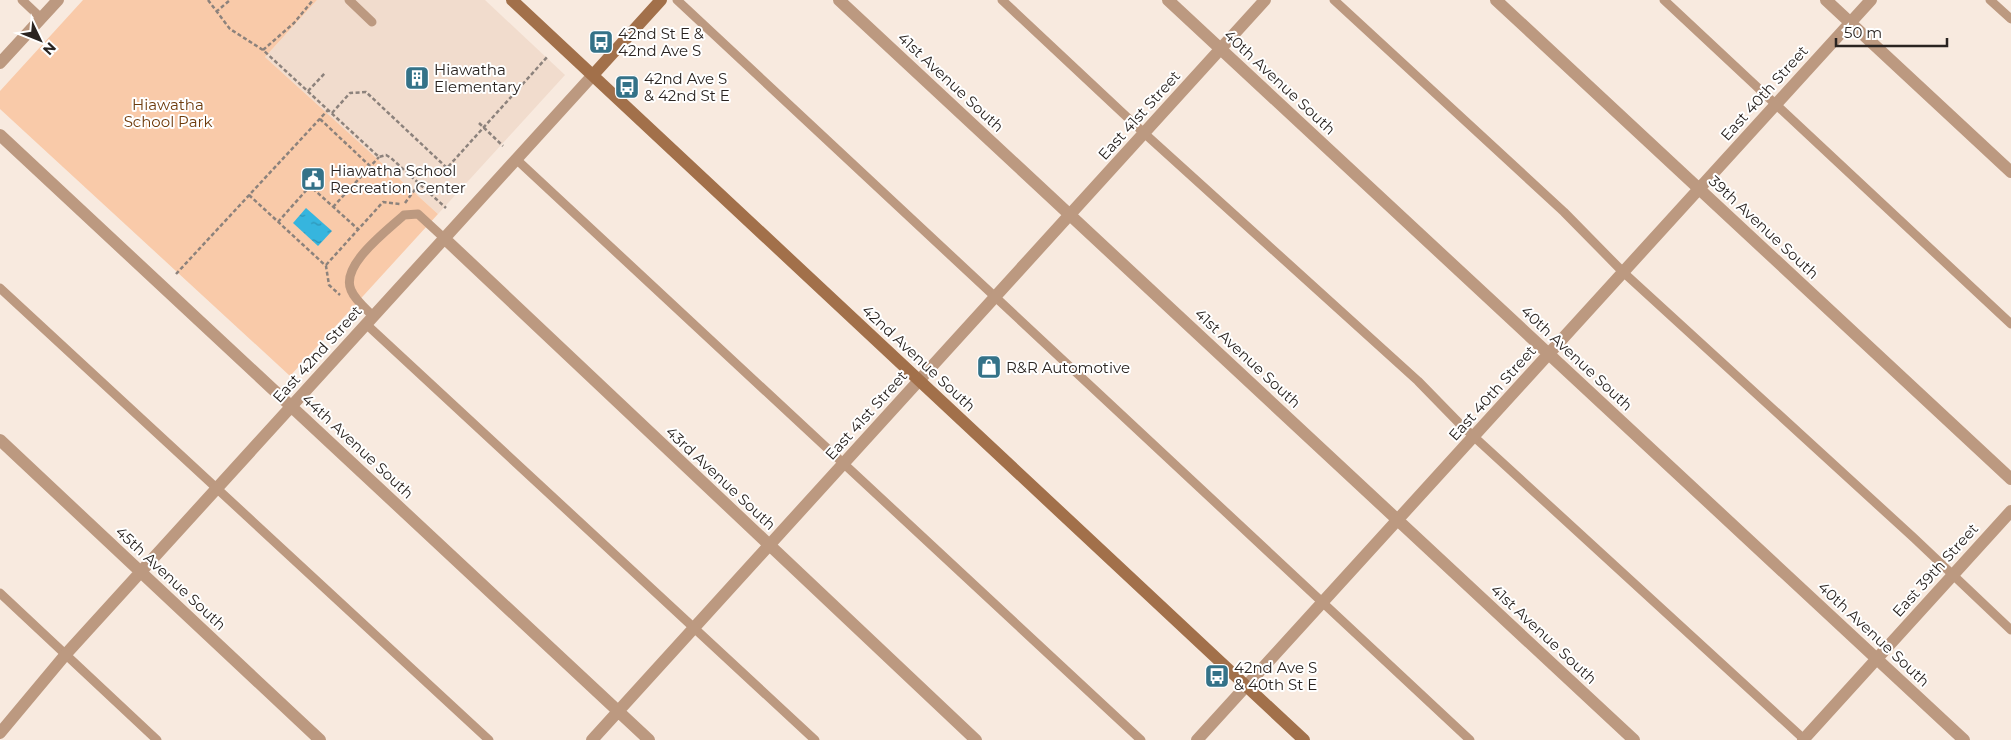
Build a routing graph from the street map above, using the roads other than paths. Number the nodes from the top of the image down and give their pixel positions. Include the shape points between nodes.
1 (22, 0) edge
2 (58, 0) edge
3 (349, 0) edge
4 (512, 0) edge
5 (661, 0) edge
6 (677, 0) edge
7 (839, 0) edge
8 (1002, 0) edge
9 (1168, 0) edge
10 (1265, 0) edge
11 (1334, 0) edge
12 (1496, 0) edge
13 (1664, 0) edge
14 (1826, 0) edge
15 (1871, 0) edge
16 (1990, 0) edge
17 (42, 18) junction
18 (2011, 20) edge
19 (372, 22) dead end
20 (1850, 23) junction
21 (1220, 49) junction
22 (0, 64) edge
23 (593, 76) junction
24 (1776, 104) junction
25 (1144, 133) junction
26 (0, 135) edge
27 (516, 159) junction
28 (2011, 172) edge
29 (1699, 189) junction
30 (1070, 214) junction
31 (444, 238) junction
32 (1623, 272) junction
33 (0, 288) edge
34 (996, 296) junction
35 (369, 320) junction
36 (2011, 324) edge
37 (1549, 354) junction
38 (919, 380) junction
39 (292, 406) junction
40 (1474, 436) junction
41 (0, 440) edge
42 (844, 464) junction
43 (2011, 479) edge
44 (216, 489) junction
45 (2011, 511) edge
46 (1398, 521) junction
47 (769, 546) junction
48 (140, 572) junction
49 (1952, 575) junction
50 (0, 593) edge
51 (1322, 602) junction
52 (693, 628) junction
53 (2011, 630) edge
54 (66, 654) junction
55 (1876, 658) junction
56 (1246, 687) junction
57 (618, 711) junction
58 (0, 733) edge
59 (157, 740) edge
60 (320, 740) edge
61 (489, 740) edge
62 (592, 740) edge
63 (649, 740) edge
64 (815, 740) edge
65 (976, 740) edge
66 (1141, 740) edge
67 (1197, 740) edge
68 (1304, 740) edge
69 (1470, 740) edge
70 (1634, 740) edge
71 (1804, 740) edge
72 (1964, 740) edge

1 - 17 lane
2 - 17 street
3 - 19 lane
4 - 23 street, 42nd Avenue South
5 - 23 street, East 42nd Street
6 - 34 lane
7 - 30 street, 41st Avenue South
8 - 25 lane
9 - 21 street, 40th Avenue South
10 - 21 street, East 41st Street
11 - 32 lane via 1564,212
12 - 29 street, 39th Avenue South
13 - 24 lane
14 - 20 street
15 - 20 street, East 40th Street
16 - 18 lane
17 - 22 street
20 - 24 street, East 40th Street
20 - 28 street
21 - 25 street, East 41st Street
21 - 37 street, 40th Avenue South
23 - 27 street, East 42nd Street
23 - 38 street, 42nd Avenue South
24 - 29 street, East 40th Street
24 - 36 lane
25 - 30 street, East 41st Street
25 - 40 lane via 1418,381
26 - 39 street, 44th Avenue South
27 - 31 street, East 42nd Street
27 - 42 lane
29 - 32 street, East 40th Street
29 - 43 street, 39th Avenue South
30 - 34 street, East 41st Street
30 - 46 street, 41st Avenue South
31 - 35 street, East 42nd Street
31 - 35 lane via 418,214 404,215 361,255 350,271 350,288
31 - 47 street, 43rd Avenue South
32 - 37 street, East 40th Street
32 - 49 lane
33 - 44 lane
34 - 38 street, East 41st Street
34 - 51 lane
35 - 39 street, East 42nd Street
35 - 52 lane
37 - 40 street, East 40th Street
37 - 55 street, 40th Avenue South
38 - 42 street, East 41st Street
38 - 56 street, 42nd Avenue South
39 - 44 street, East 42nd Street
39 - 57 street, 44th Avenue South
40 - 46 street, East 40th Street
40 - 71 lane
41 - 48 street, 45th Avenue South
42 - 47 street, East 41st Street
42 - 66 lane
44 - 48 street, East 42nd Street
44 - 61 lane
45 - 49 street, East 39th Street
46 - 51 street, East 40th Street
46 - 70 street, 41st Avenue South
47 - 52 street, East 41st Street
47 - 65 street, 43rd Avenue South
48 - 54 street, East 42nd Street
48 - 60 street, 45th Avenue South
49 - 53 lane
49 - 55 street, East 39th Street
50 - 54 lane
51 - 56 street, East 40th Street
51 - 69 lane
52 - 57 street, East 41st Street
52 - 64 lane
54 - 58 street, East 42nd Street
54 - 59 lane
55 - 71 street, East 39th Street
55 - 72 street, 40th Avenue South
56 - 67 street, East 40th Street
56 - 68 street, 42nd Avenue South
57 - 62 street, East 41st Street
57 - 63 street, 44th Avenue South

